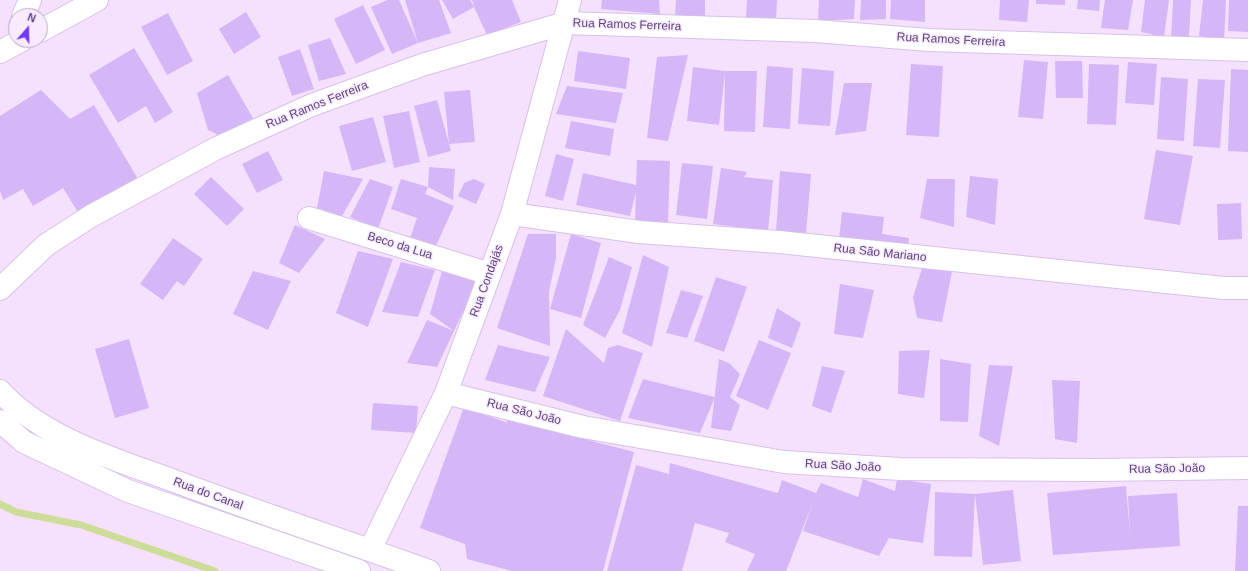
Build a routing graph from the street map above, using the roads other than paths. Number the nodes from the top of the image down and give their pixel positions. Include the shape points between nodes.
1 (97, 0) edge
2 (570, 0) edge
3 (565, 23) junction
4 (48, 26) edge
5 (1248, 50) edge
6 (512, 214) junction
7 (309, 218) dead end
8 (490, 274) junction
9 (1248, 288) edge
10 (0, 290) edge
11 (0, 391) edge
12 (446, 393) junction
13 (0, 421) edge
14 (1248, 468) edge
15 (370, 550) junction
16 (358, 571) edge
17 (428, 571) edge

1 - 4 street
2 - 3 street, Rua Condajás
3 - 5 street, Rua Ramos Ferreira via 815,31 929,40
3 - 6 street, Rua Condajás
3 - 10 street, Rua Ramos Ferreira via 422,64 312,105 217,148 91,216 46,245
6 - 8 street, Rua Condajás
6 - 9 street, Rua São Mariano via 639,232 779,242 1224,288
7 - 8 street, Beco da Lua
8 - 12 street, Rua Condajás
11 - 15 street, Rua do Canal via 39,425 98,452 258,512
12 - 14 street, Rua São João via 583,427 784,462 909,469
12 - 15 street, Rua Condajás
13 - 16 street, Rua do Canal via 24,442 128,491
15 - 17 street, Rua do Canal

